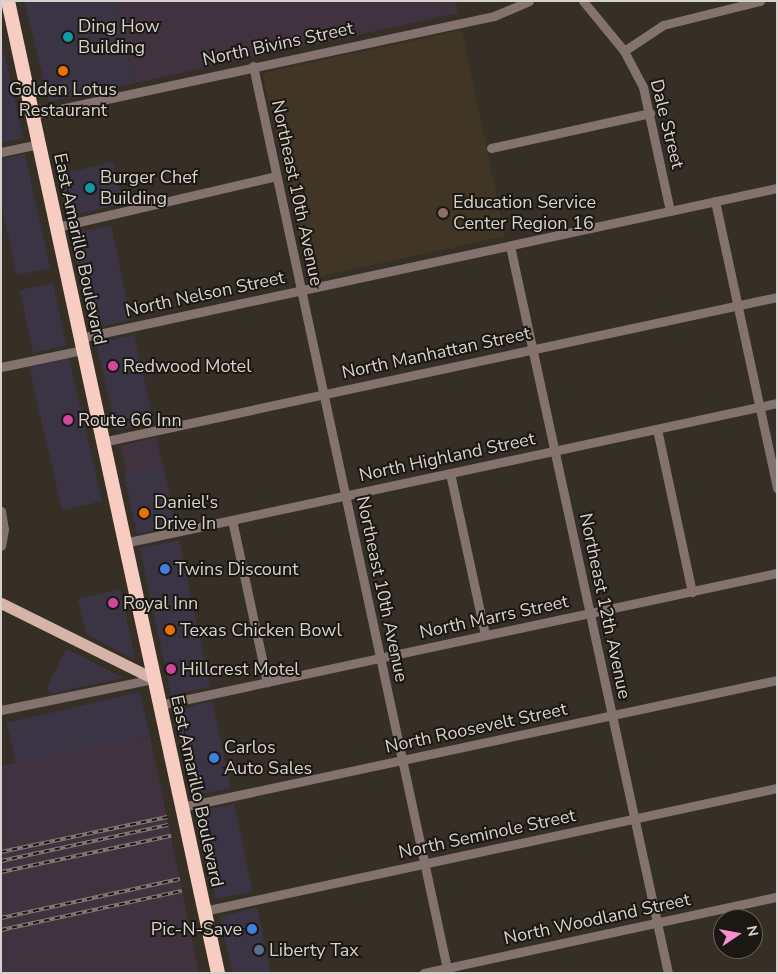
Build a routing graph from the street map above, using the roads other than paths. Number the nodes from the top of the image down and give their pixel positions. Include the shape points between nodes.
1 (8, 1) edge
2 (528, 1) edge
3 (583, 1) edge
4 (760, 1) edge
5 (624, 51) junction
6 (253, 66) junction
7 (650, 113) junction
8 (32, 115) junction
9 (38, 144) junction
10 (491, 148) dead end
11 (1, 152) edge
12 (276, 176) junction
13 (777, 188) edge
14 (715, 201) junction
15 (670, 211) junction
16 (57, 226) junction
17 (510, 246) junction
18 (301, 290) junction
19 (777, 296) edge
20 (737, 305) junction
21 (82, 344) junction
22 (533, 349) junction
23 (1, 367) edge
24 (323, 394) junction
25 (777, 403) edge
26 (759, 407) junction
27 (657, 429) junction
28 (102, 442) junction
29 (555, 451) junction
30 (450, 473) junction
31 (777, 488) edge
32 (345, 496) junction
33 (1, 511) edge
34 (232, 520) junction
35 (124, 543) junction
36 (1, 546) edge
37 (777, 573) edge
38 (692, 592) junction
39 (1, 603) edge
40 (590, 613) junction
41 (485, 636) junction
42 (380, 658) junction
43 (154, 678) junction
44 (777, 680) edge
45 (267, 682) junction
46 (160, 705) junction
47 (1, 710) edge
48 (612, 715) junction
49 (402, 760) junction
50 (777, 788) edge
51 (182, 808) junction
52 (634, 819) junction
53 (424, 864) junction
54 (777, 897) edge
55 (204, 911) junction
56 (657, 923) junction
57 (447, 970) edge
58 (218, 973) edge
59 (424, 973) edge
60 (668, 973) edge

1 - 8 highway, East Amarillo Boulevard
2 - 6 street, North Bivins Street via 494,16
3 - 5 street, Dale Street
4 - 5 street via 663,25
5 - 7 street, Dale Street via 637,73
6 - 8 street, North Bivins Street
6 - 12 street, Northeast 10th Avenue
7 - 10 street
7 - 15 street, Dale Street
8 - 9 highway, East Amarillo Boulevard
9 - 11 street
9 - 16 highway, East Amarillo Boulevard
12 - 16 street
12 - 18 street, Northeast 10th Avenue
13 - 14 street, North Nelson Street
14 - 15 street, North Nelson Street
14 - 20 street
15 - 17 street, North Nelson Street
16 - 21 highway, East Amarillo Boulevard
17 - 18 street, North Nelson Street
17 - 22 street, Northeast 12th Avenue
18 - 21 street, North Nelson Street
18 - 24 street, Northeast 10th Avenue
19 - 20 street, North Manhattan Street
20 - 22 street, North Manhattan Street
20 - 26 street
21 - 23 street, North Nelson Street
21 - 28 highway, East Amarillo Boulevard
22 - 24 street, North Manhattan Street
22 - 29 street, Northeast 12th Avenue
24 - 28 street, North Manhattan Street
24 - 32 street, Northeast 10th Avenue
25 - 26 street, North Highland Street
26 - 27 street, North Highland Street
26 - 31 street
27 - 29 street, North Highland Street
27 - 38 street
28 - 35 highway, East Amarillo Boulevard
29 - 30 street, North Highland Street
29 - 40 street, Northeast 12th Avenue
30 - 32 street, North Highland Street
30 - 41 street
32 - 34 street, North Highland Street
32 - 42 street, Northeast 10th Avenue
33 - 36 street via 4,528
34 - 35 street, North Highland Street
34 - 45 street
35 - 43 highway, East Amarillo Boulevard
37 - 38 street, North Marrs Street
38 - 40 street, North Marrs Street
39 - 43 main road
40 - 41 street, North Marrs Street
40 - 48 street, Northeast 12th Avenue
41 - 42 street, North Marrs Street
42 - 45 street, North Marrs Street
42 - 49 street, Northeast 10th Avenue
43 - 46 highway, East Amarillo Boulevard
43 - 47 street
44 - 48 street, North Roosevelt Street
45 - 46 street, North Marrs Street
46 - 51 highway, East Amarillo Boulevard
48 - 49 street, North Roosevelt Street
48 - 52 street, Northeast 12th Avenue
49 - 51 street, North Roosevelt Street
49 - 53 street, Northeast 10th Avenue
50 - 52 street, North Seminole Street
51 - 55 highway, East Amarillo Boulevard
52 - 53 street, North Seminole Street
52 - 56 street, Northeast 12th Avenue
53 - 55 street, North Seminole Street
53 - 57 street, Northeast 10th Avenue
54 - 56 street, North Woodland Street
55 - 58 highway, East Amarillo Boulevard
56 - 57 street, North Woodland Street
56 - 60 street, Northeast 12th Avenue
57 - 59 street, North Woodland Street

